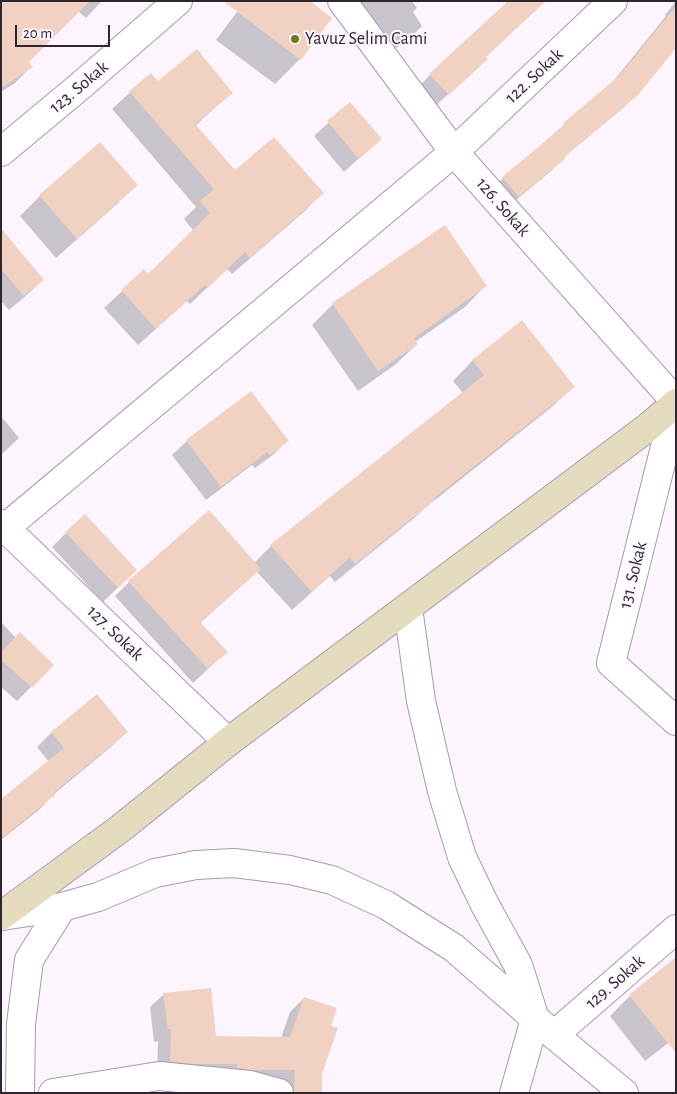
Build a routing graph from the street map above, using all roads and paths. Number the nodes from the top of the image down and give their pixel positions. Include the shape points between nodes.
1 (178, 1) edge
2 (342, 1) edge
3 (613, 1) edge
4 (1, 152) edge
5 (454, 152) junction
6 (676, 403) edge
7 (3, 526) edge
8 (408, 608) junction
9 (676, 721) edge
10 (228, 742) junction
11 (62, 907) junction
12 (2, 916) edge
13 (676, 929) edge
14 (544, 1027) junction
15 (20, 1093) edge
16 (53, 1093) edge
17 (279, 1093) edge
18 (514, 1093) edge
19 (624, 1093) edge

1 - 4 street, 123. Sokak
2 - 5 street, 126. Sokak
3 - 5 street, 122. Sokak
5 - 6 street, 126. Sokak
5 - 7 street, 122. Sokak
6 - 8 main road
6 - 9 street, 131. Sokak via 611,663
7 - 10 street, 127. Sokak
8 - 10 main road
8 - 14 street via 420,701 462,857 518,965
10 - 12 main road via 121,828
11 - 12 street
11 - 14 street via 98,897 155,873 196,865 234,863 290,870 332,880 386,905 454,948
11 - 15 street via 29,960 21,1024
13 - 14 street, 129. Sokak
14 - 18 street
14 - 19 street
16 - 17 street via 159,1076 250,1085

